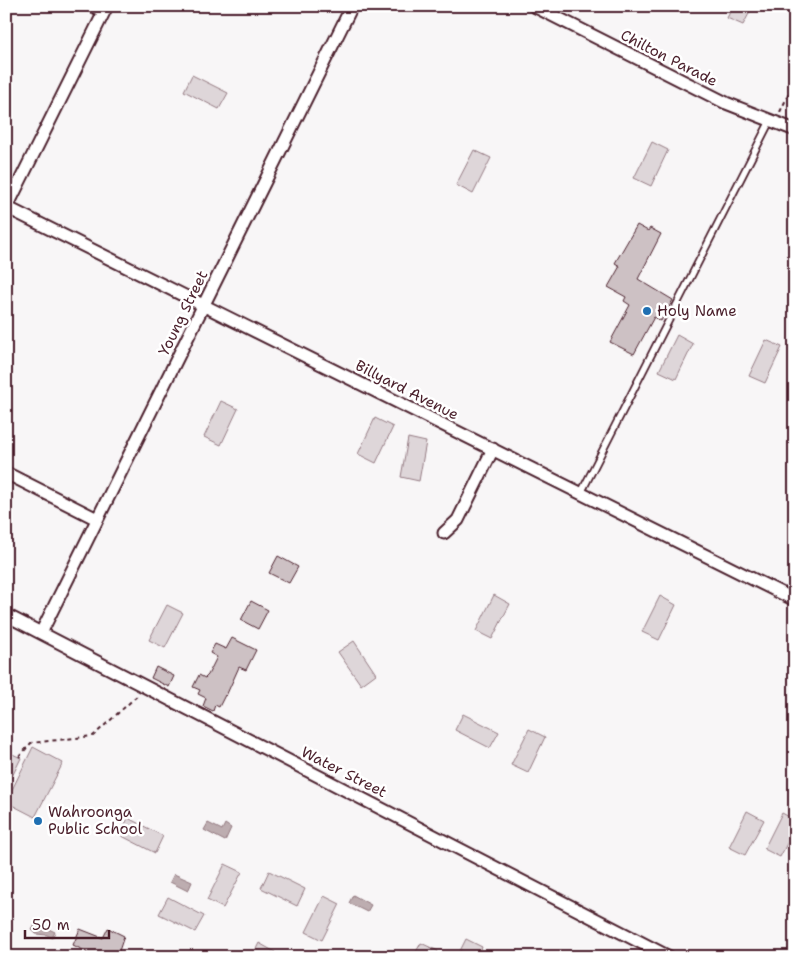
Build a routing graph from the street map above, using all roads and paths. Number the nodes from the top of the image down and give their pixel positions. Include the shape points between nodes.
1 (93, 6) edge
2 (352, 6) edge
3 (534, 6) edge
4 (106, 9) edge
5 (795, 80) edge
6 (773, 120) junction
7 (795, 130) edge
8 (7, 207) edge
9 (204, 305) junction
10 (493, 449) junction
11 (6, 473) edge
12 (581, 493) junction
13 (97, 519) junction
14 (444, 533) dead end
15 (795, 600) edge
16 (6, 615) edge
17 (41, 633) junction
18 (138, 694) dead end
19 (19, 757) dead end
20 (669, 957) edge

1 - 4 street
2 - 9 street, Young Street
3 - 6 street, Chilton Parade via 726,104
4 - 8 street
5 - 6 path
6 - 7 street, Chilton Parade
6 - 12 lane
8 - 9 street, Billyard Avenue
9 - 10 street, Billyard Avenue
9 - 13 street, Young Street
10 - 12 street, Billyard Avenue
10 - 14 street via 458,520
11 - 13 street
12 - 15 street, Billyard Avenue
13 - 17 street, Young Street
16 - 17 street, Water Street
17 - 20 street, Water Street
18 - 19 path via 93,736 31,743

